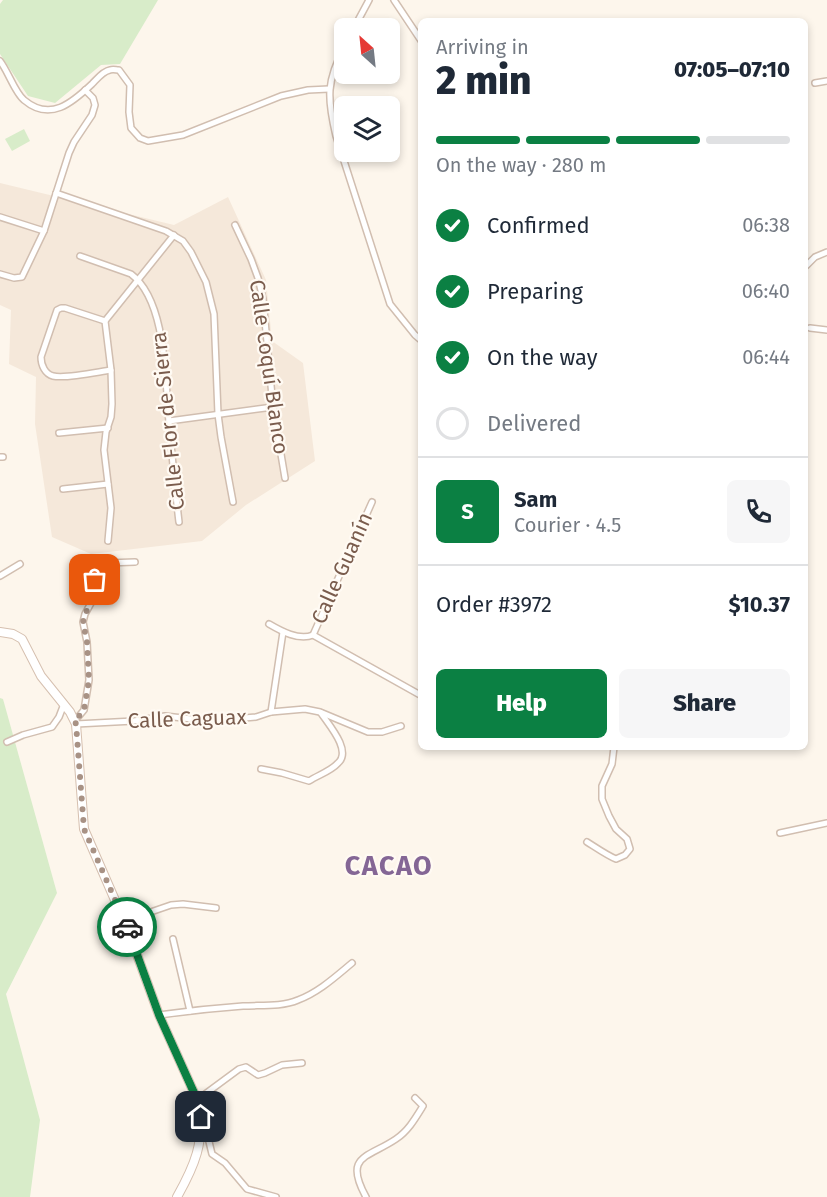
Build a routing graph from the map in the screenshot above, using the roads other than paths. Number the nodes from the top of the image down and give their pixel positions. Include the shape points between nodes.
1 (369, 0) edge
2 (394, 0) edge
3 (359, 18) edge
4 (418, 36) edge
5 (0, 61) edge
6 (334, 68) edge
7 (827, 81) edge
8 (815, 83) dead end
9 (329, 89) junction
10 (85, 90) junction
11 (56, 193) junction
12 (0, 217) edge
13 (235, 225) dead end
14 (44, 231) junction
15 (174, 235) junction
16 (827, 252) edge
17 (80, 256) dead end
18 (808, 264) edge
19 (0, 274) edge
20 (138, 279) junction
21 (105, 321) junction
22 (810, 328) dead end
23 (827, 330) edge
24 (418, 338) edge
25 (111, 370) junction
26 (273, 406) junction
27 (218, 414) junction
28 (169, 422) junction
29 (108, 428) junction
30 (58, 433) dead end
31 (285, 478) dead end
32 (108, 484) junction
33 (63, 489) dead end
34 (233, 502) dead end
35 (372, 502) dead end
36 (179, 522) dead end
37 (108, 541) dead end
38 (135, 562) dead end
39 (20, 564) dead end
40 (0, 576) edge
41 (268, 624) dead end
42 (0, 632) edge
43 (283, 632) junction
44 (313, 635) junction
45 (418, 694) edge
46 (64, 704) junction
47 (271, 712) junction
48 (320, 712) junction
49 (75, 722) junction
50 (401, 726) dead end
51 (7, 742) dead end
52 (614, 750) edge
53 (261, 769) dead end
54 (827, 823) edge
55 (780, 833) dead end
56 (587, 842) dead end
57 (216, 908) dead end
58 (128, 930) junction
59 (173, 939) dead end
60 (352, 963) dead end
61 (190, 1011) junction
62 (159, 1015) junction
63 (302, 1064) dead end
64 (415, 1098) dead end
65 (200, 1105) junction
66 (177, 1197) edge
67 (276, 1197) edge
68 (366, 1197) edge

1 - 3 street
2 - 4 street
5 - 10 street via 22,99 41,111 62,108
6 - 9 street
7 - 8 street
9 - 10 street via 281,96 183,135 148,141 132,128 130,85 119,70 104,72
9 - 24 street via 336,136 390,304
10 - 11 street via 93,98 93,115 74,142
11 - 14 street
11 - 15 street
12 - 14 street
13 - 26 street, Calle Coquí Blanco via 263,299
14 - 19 street via 22,277
15 - 20 street
15 - 27 street via 191,252 209,290 214,314
16 - 18 street
17 - 20 street
20 - 21 street
20 - 28 street, Calle Flor de Sierra via 152,303 162,339
21 - 25 street
21 - 25 street via 65,308 57,310 41,363 52,376
22 - 23 street
25 - 29 street
26 - 27 street
26 - 31 street, Calle Coquí Blanco
27 - 28 street
27 - 34 street
28 - 36 street, Calle Flor de Sierra
29 - 30 street
29 - 32 street via 104,450
32 - 33 street
32 - 37 street
35 - 44 street, Calle Guanín
38 - 49 street via 107,563 95,580 83,622 89,680 84,710
39 - 40 street
41 - 43 street
42 - 46 street via 22,639 41,676
43 - 44 street via 306,638
43 - 47 street
44 - 45 street
46 - 49 street
46 - 51 street via 52,727
47 - 48 street, Calle Caguax
47 - 49 street, Calle Caguax via 208,721 165,716
48 - 50 street, Calle Caguax via 368,732
48 - 53 street via 342,746 339,763 309,781
49 - 58 street via 84,829
52 - 56 street via 602,786 602,799 630,849 616,859
54 - 55 street
57 - 58 street via 171,905 139,916
58 - 62 street
59 - 61 street
60 - 61 street via 329,983 296,1002
61 - 62 street
62 - 65 street
63 - 65 street via 282,1065 258,1074 246,1067 239,1069
64 - 68 street via 423,1106 407,1130 367,1155 357,1166 358,1182
65 - 66 street via 197,1155
65 - 67 street via 212,1154 247,1189

